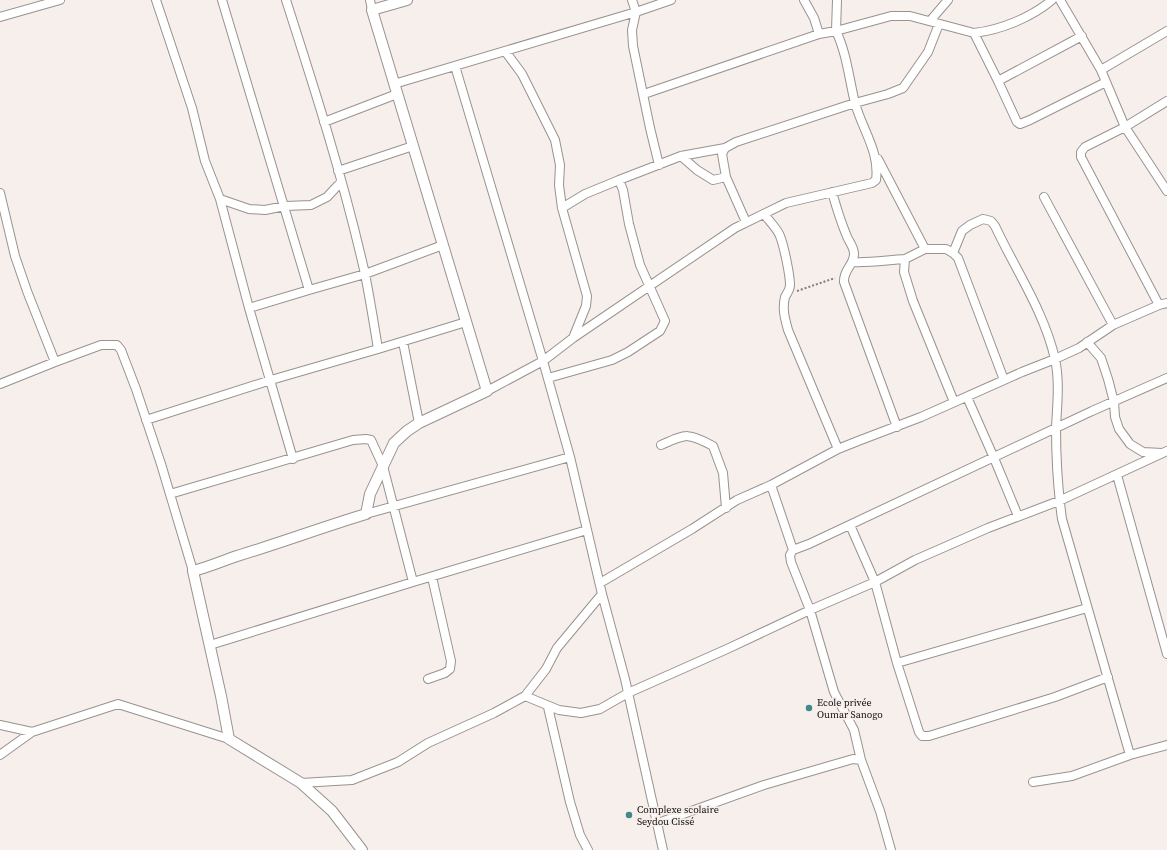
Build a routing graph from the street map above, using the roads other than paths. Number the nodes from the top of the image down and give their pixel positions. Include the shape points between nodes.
1 (60, 0) edge
2 (156, 0) edge
3 (222, 0) edge
4 (286, 0) edge
5 (407, 0) edge
6 (632, 0) edge
7 (671, 0) edge
8 (804, 0) edge
9 (837, 0) edge
10 (948, 0) edge
11 (1052, 0) edge
12 (1060, 0) edge
13 (371, 5) edge
14 (636, 12) junction
15 (0, 16) edge
16 (930, 21) junction
17 (939, 24) junction
18 (836, 31) junction
19 (1167, 31) edge
20 (819, 34) junction
21 (974, 34) junction
22 (1082, 36) junction
23 (506, 51) junction
24 (455, 66) junction
25 (1101, 70) junction
26 (998, 81) junction
27 (1106, 82) junction
28 (396, 89) junction
29 (644, 94) junction
30 (1167, 101) edge
31 (855, 103) junction
32 (324, 122) junction
33 (1125, 127) junction
34 (412, 146) junction
35 (725, 148) junction
36 (874, 152) junction
37 (681, 156) junction
38 (659, 164) junction
39 (338, 171) junction
40 (726, 178) junction
41 (619, 180) junction
42 (341, 182) junction
43 (1167, 191) edge
44 (832, 192) junction
45 (0, 193) edge
46 (1044, 197) dead end
47 (220, 199) junction
48 (285, 206) junction
49 (562, 208) junction
50 (764, 214) junction
51 (746, 222) junction
52 (443, 245) junction
53 (925, 249) junction
54 (953, 253) junction
55 (905, 259) junction
56 (852, 262) junction
57 (365, 274) junction
58 (649, 286) junction
59 (310, 290) junction
60 (1163, 304) edge
61 (249, 308) junction
62 (466, 322) junction
63 (1113, 325) junction
64 (573, 338) junction
65 (403, 342) junction
66 (1087, 342) junction
67 (378, 349) junction
68 (1055, 359) junction
69 (543, 361) junction
70 (55, 362) junction
71 (548, 378) junction
72 (1167, 378) edge
73 (271, 380) junction
74 (1004, 380) junction
75 (0, 384) edge
76 (487, 391) junction
77 (967, 397) junction
78 (954, 402) junction
79 (1114, 402) junction
80 (146, 420) junction
81 (419, 423) junction
82 (896, 427) junction
83 (1056, 428) junction
84 (661, 445) dead end
85 (838, 449) junction
86 (1165, 452) edge
87 (570, 456) junction
88 (994, 458) junction
89 (293, 459) junction
90 (383, 466) junction
91 (1117, 475) junction
92 (771, 485) junction
93 (170, 494) junction
94 (1059, 501) junction
95 (393, 506) junction
96 (726, 508) junction
97 (366, 514) junction
98 (1018, 516) junction
99 (850, 524) junction
100 (587, 530) junction
101 (793, 550) junction
102 (193, 571) junction
103 (432, 577) junction
104 (413, 582) junction
105 (875, 582) junction
106 (600, 583) junction
107 (602, 594) junction
108 (1087, 608) junction
109 (810, 610) junction
110 (210, 645) junction
111 (1167, 654) edge
112 (897, 664) junction
113 (1108, 677) junction
114 (428, 680) dead end
115 (628, 693) junction
116 (525, 696) junction
117 (548, 707) junction
118 (0, 725) edge
119 (32, 732) junction
120 (229, 739) junction
121 (1167, 745) edge
122 (0, 755) edge
123 (1130, 755) junction
124 (861, 760) junction
125 (1033, 782) dead end
126 (301, 784) junction
127 (658, 823) junction
128 (362, 850) edge
129 (588, 850) edge
130 (663, 850) edge
131 (891, 850) edge

1 - 15 street
2 - 47 street
3 - 48 street
4 - 32 street
5 - 13 street
6 - 14 street
7 - 14 street
8 - 20 street
9 - 18 street
10 - 16 street
11 - 21 street via 1033,13 997,29
12 - 22 street
13 - 28 street
14 - 23 street
14 - 29 street via 632,30 633,46
16 - 17 street
16 - 18 street via 910,16 891,16
17 - 21 street
17 - 31 street via 928,52 903,88
18 - 20 street
18 - 31 street via 845,54
19 - 25 street
20 - 29 street
21 - 26 street
22 - 25 street
22 - 26 street
23 - 24 street
23 - 49 street via 522,74 555,140 560,165
24 - 28 street
24 - 69 street
25 - 27 street
26 - 27 street via 1020,124
27 - 33 street
28 - 32 street
28 - 34 street
29 - 38 street
30 - 33 street
31 - 35 street via 736,142
31 - 36 street
32 - 39 street
33 - 43 street
33 - 60 street via 1085,148 1081,152 1082,157
34 - 39 street
34 - 52 street
35 - 37 street
35 - 40 street via 722,154
36 - 44 street via 876,180
36 - 53 street
37 - 38 street
37 - 40 street via 713,180
38 - 41 street
39 - 42 street
40 - 51 street
41 - 49 street via 585,194
41 - 58 street via 640,265
42 - 48 street via 319,202 311,205
42 - 57 street
44 - 50 street via 786,202
44 - 56 street via 846,236 853,249
45 - 70 street via 15,256
46 - 63 street
47 - 48 street via 249,209 265,210
47 - 61 street
48 - 59 street
49 - 64 street via 587,296 586,306
50 - 51 street
50 - 85 street via 780,235 790,278 790,288 783,306 788,330
51 - 58 street
52 - 57 street
52 - 62 street
53 - 54 street via 946,249
53 - 55 street
54 - 68 street via 962,231 970,224 983,220 991,221 1027,288 1043,323
54 - 74 street via 958,258
55 - 56 street via 870,263
55 - 78 street via 904,272 913,301
56 - 82 street via 844,275 847,291
57 - 59 street
57 - 67 street
58 - 64 street
58 - 71 street via 665,321 660,331 612,360
59 - 61 street
60 - 63 street
61 - 73 street
62 - 65 street
62 - 76 street
63 - 66 street
64 - 69 street
65 - 67 street
65 - 81 street
66 - 68 street
66 - 79 street via 1101,358
67 - 73 street
68 - 74 street
68 - 83 street via 1059,391
69 - 71 street
69 - 76 street
70 - 75 street
70 - 80 street via 101,345 117,345 124,355
71 - 87 street
72 - 79 street
73 - 80 street
73 - 89 street
74 - 77 street
76 - 81 street
77 - 78 street
77 - 88 street
78 - 82 street
79 - 83 street
79 - 86 street via 1119,429 1130,444 1142,452
80 - 93 street
81 - 90 street via 394,443
82 - 85 street
83 - 88 street
83 - 94 street
84 - 96 street via 690,435 712,446 723,473
85 - 92 street
86 - 91 street
87 - 95 street
87 - 100 street
88 - 98 street
88 - 99 street
89 - 90 street via 366,438 371,440
89 - 93 street
90 - 95 street
90 - 97 street via 370,494
91 - 94 street
91 - 111 street
92 - 96 street via 737,500
92 - 101 street
93 - 102 street
94 - 98 street
94 - 108 street
95 - 97 street
95 - 104 street
96 - 106 street
97 - 102 street
98 - 105 street via 922,557
99 - 101 street
99 - 105 street
100 - 103 street
100 - 106 street
101 - 109 street via 790,555 791,562
102 - 110 street
103 - 104 street
103 - 114 street via 451,661 450,669
104 - 110 street
105 - 109 street
105 - 112 street
106 - 107 street
107 - 115 street
107 - 116 street via 557,648 546,669
108 - 112 street
108 - 113 street
109 - 115 street
109 - 124 street via 834,692 854,730
110 - 120 street
112 - 113 street via 922,736 1019,708
113 - 123 street
115 - 117 street via 600,709 581,713
115 - 127 street
116 - 117 street
116 - 126 street via 428,743 392,765 352,780
117 - 129 street via 570,802 580,835
118 - 119 street
119 - 120 street via 118,704
119 - 122 street
120 - 126 street
121 - 123 street
123 - 125 street via 1072,776
124 - 127 street via 841,761
124 - 131 street
126 - 128 street via 332,811
127 - 130 street

